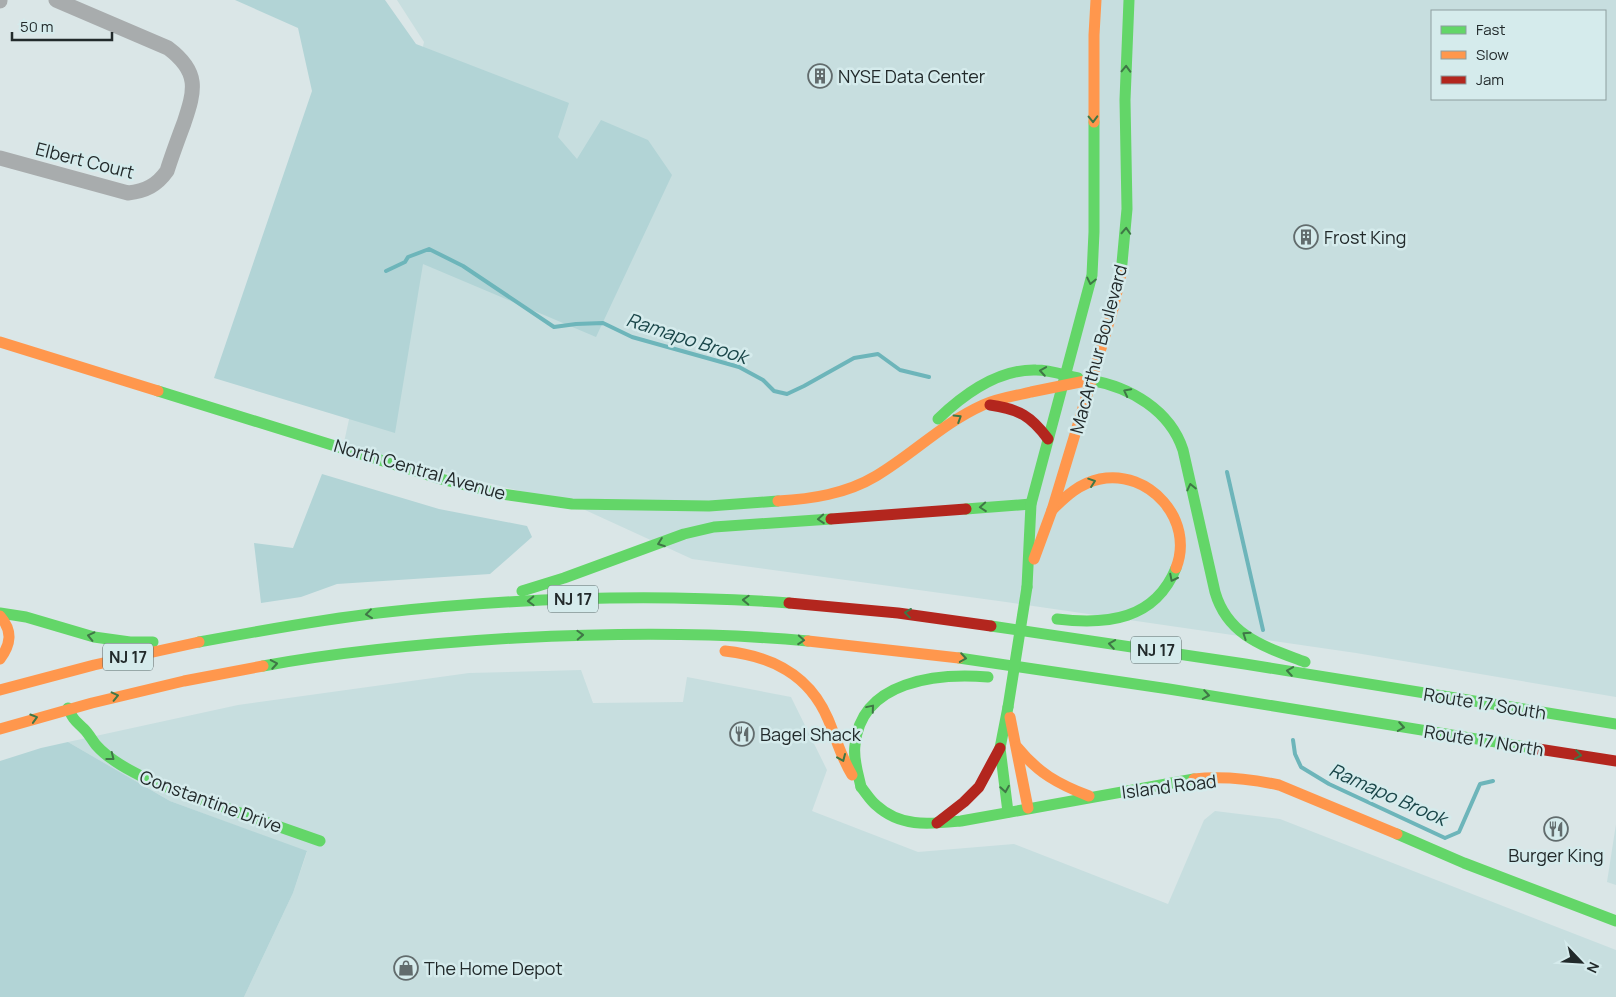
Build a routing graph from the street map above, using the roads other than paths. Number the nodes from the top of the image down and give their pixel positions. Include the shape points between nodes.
1 (56, 0) edge
2 (1096, 0) edge
3 (1129, 0) edge
4 (0, 158) edge
5 (0, 342) edge
6 (1090, 380) junction
7 (1063, 381) junction
8 (985, 404) junction
9 (1048, 439) junction
10 (904, 456) junction
11 (1031, 504) junction
12 (1052, 510) junction
13 (1030, 570) junction
14 (479, 604) junction
15 (0, 614) edge
16 (956, 620) junction
17 (683, 635) junction
18 (192, 642) junction
19 (689, 648) dead end
20 (710, 650) dead end
21 (0, 659) edge
22 (1355, 681) junction
23 (1024, 682) dead end
24 (1062, 685) dead end
25 (1158, 687) junction
26 (0, 690) edge
27 (1008, 706) junction
28 (68, 708) junction
29 (1616, 724) edge
30 (0, 729) edge
31 (1016, 746) junction
32 (1000, 748) junction
33 (1616, 761) edge
34 (861, 787) junction
35 (1090, 796) junction
36 (1028, 808) junction
37 (1008, 812) junction
38 (935, 824) junction
39 (320, 841) dead end
40 (1616, 921) edge

1 - 4 street, Elbert Court via 168,48 186,66 193,96 167,171 150,188 128,193
2 -> 7 main road, MacArthur Boulevard via 1094,260
6 -> 3 main road, MacArthur Boulevard via 1118,291 1124,254 1127,209 1124,100
5 - 10 main road, North Central Avenue via 441,479 538,500 676,506 733,506 800,500 856,486
6 - 7 main road, North Central Avenue
6 - 12 main road, MacArthur Boulevard
22 -> 6 main road, North Central Avenue via 1264,646 1233,626 1222,612 1216,595 1176,433 1141,400 1107,383
7 - 8 main road, North Central Avenue
7 - 9 main road, MacArthur Boulevard
7 -> 10 main road, North Central Avenue via 1035,370 982,385 950,407
8 - 9 main road via 1023,412 1035,421
10 -> 8 main road, North Central Avenue via 957,419
9 - 11 main road, MacArthur Boulevard
11 - 13 main road, MacArthur Boulevard
11 -> 14 main road via 714,527 684,534 564,578
12 - 13 main road, MacArthur Boulevard
12 -> 16 main road via 1086,484 1108,478 1132,480 1150,488 1171,509 1179,528 1181,548 1178,567 1168,587 1141,610 1110,621 1042,618
13 - 27 main road, MacArthur Boulevard, bridge
16 -> 14 main road, NJ 17 via 861,608 718,599 612,598
14 -> 18 main road, NJ 17 via 334,618
18 -> 15 main road via 130,642 94,637 26,616
15 - 21 main road via 11,638
22 -> 16 main road, NJ 17
17 - 19 main road
17 -> 25 main road, NJ 17 via 870,646
28 -> 17 main road, NJ 17 via 208,676 397,648 594,634
18 - 26 main road, NJ 17
20 -> 34 main road, Island Road via 761,656 802,680 817,698 846,766
22 - 29 main road, Route 17 South / NJ 17
34 -> 23 main road via 855,753 856,736 862,719 882,697 902,685 962,674
24 - 25 main road
25 -> 33 main road, Route 17 North / NJ 17
27 - 31 main road, MacArthur Boulevard
27 - 32 main road, MacArthur Boulevard
30 -> 28 main road, NJ 17
28 -> 39 main road, Constantine Drive via 74,721 97,746 133,772 155,783
31 - 35 main road via 1041,774
31 - 36 main road, MacArthur Boulevard
32 -> 37 main road, MacArthur Boulevard
32 - 38 main road via 979,787 957,809
34 - 38 main road, Island Road via 876,805 890,815 910,823
35 - 36 main road, Island Road
35 - 40 main road, Island Road via 1210,778 1279,786 1464,863
36 - 37 main road, Island Road
37 - 38 main road, Island Road

